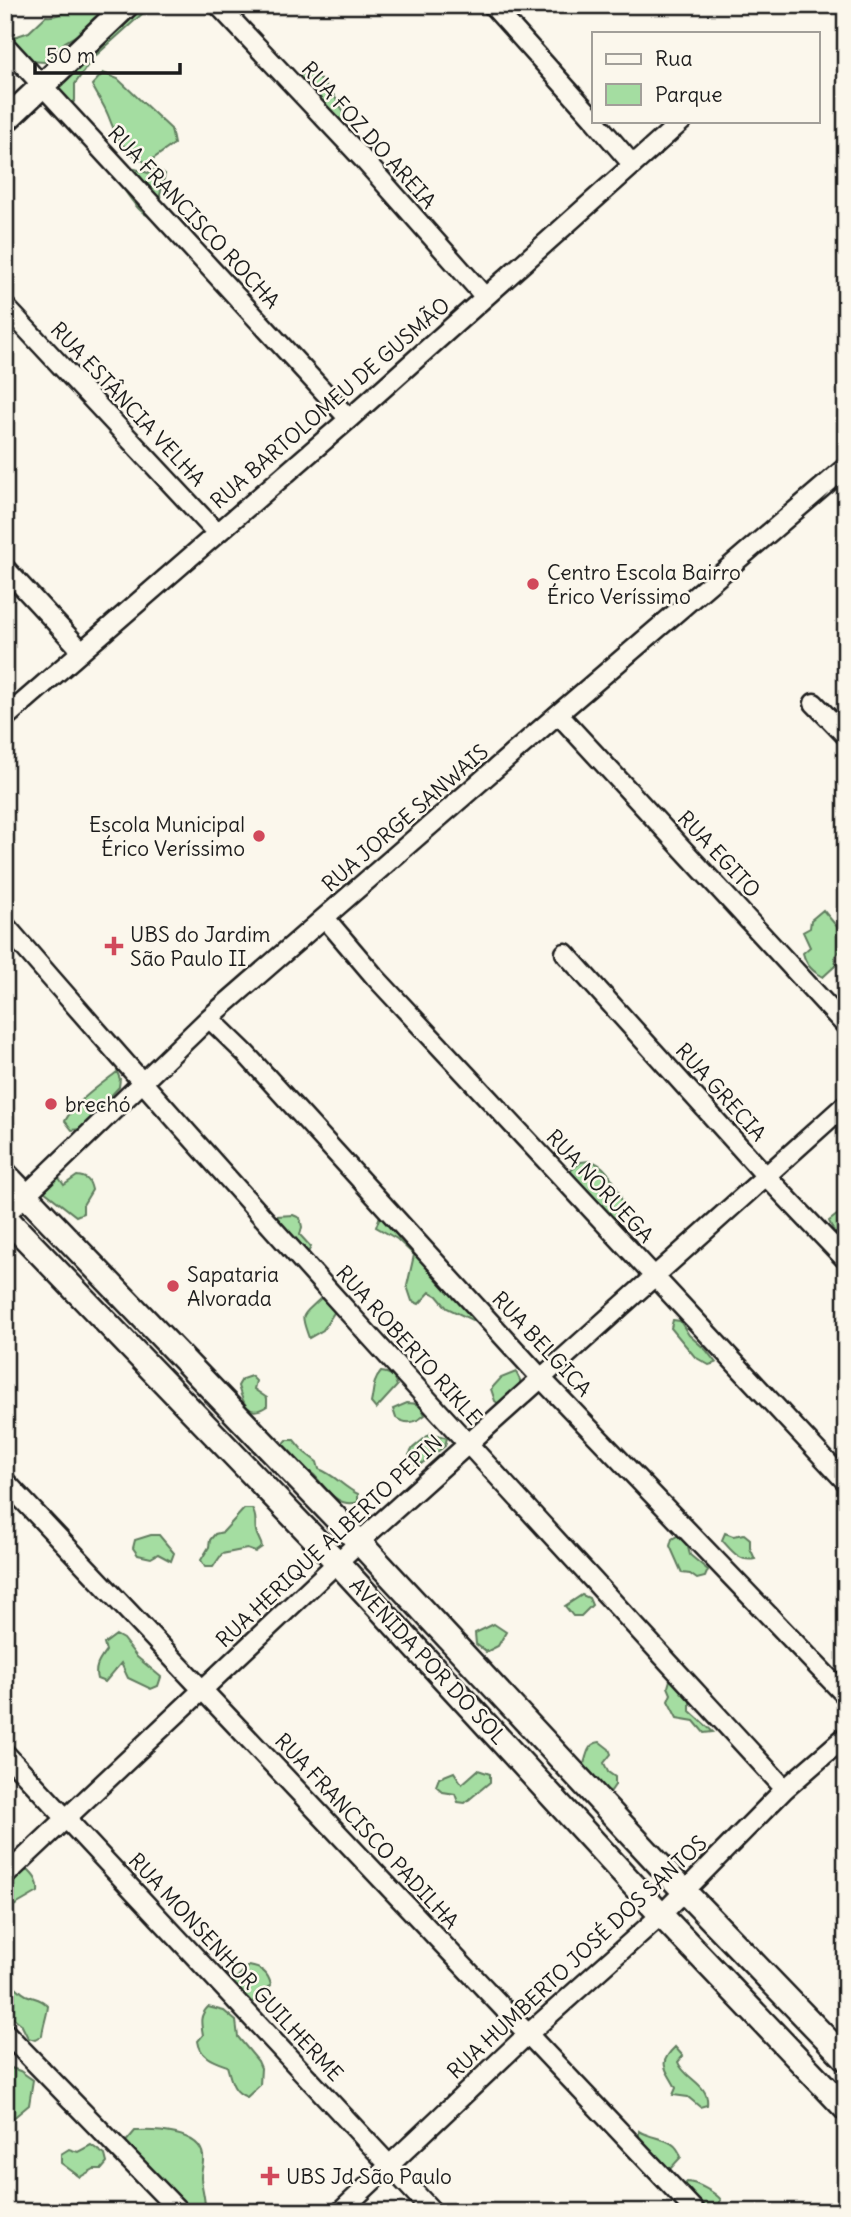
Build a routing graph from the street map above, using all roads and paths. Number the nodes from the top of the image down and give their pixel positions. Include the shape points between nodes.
1 (127, 5) edge
2 (218, 5) edge
3 (492, 5) edge
4 (5, 45) edge
5 (43, 86) junction
6 (592, 118) edge
7 (5, 121) edge
8 (596, 122) edge
9 (681, 122) edge
10 (633, 164) junction
11 (485, 297) junction
12 (5, 306) edge
13 (349, 419) junction
14 (844, 471) edge
15 (217, 533) junction
16 (5, 568) edge
17 (82, 651) junction
18 (814, 703) dead end
19 (558, 714) junction
20 (5, 718) edge
21 (846, 736) edge
22 (325, 918) junction
23 (5, 925) edge
24 (565, 953) dead end
25 (209, 1018) junction
26 (846, 1026) edge
27 (142, 1083) junction
28 (846, 1104) edge
29 (5, 1174) edge
30 (765, 1175) junction
31 (26, 1196) junction
32 (5, 1216) edge
33 (846, 1260) edge
34 (653, 1277) junction
35 (540, 1377) junction
36 (467, 1443) junction
37 (5, 1481) edge
38 (846, 1482) edge
39 (359, 1542) junction
40 (337, 1562) junction
41 (203, 1689) junction
42 (846, 1696) edge
43 (846, 1736) edge
44 (5, 1753) edge
45 (785, 1789) junction
46 (68, 1819) junction
47 (5, 1876) edge
48 (683, 1891) junction
49 (661, 1915) junction
50 (5, 2032) edge
51 (528, 2034) junction
52 (846, 2059) edge
53 (846, 2109) edge
54 (389, 2166) junction
55 (180, 2212) edge
56 (340, 2212) edge
57 (433, 2212) edge
58 (696, 2212) edge

1 - 5 street
2 - 11 street, RUA FOZ DO AREIA
3 - 6 street
4 - 5 street, RUA FRANCISCO ROCHA
5 - 7 street
5 - 13 street, RUA FRANCISCO ROCHA
8 - 10 street
9 - 10 street, RUA BARTOLOMEU DE GUSMÃO
10 - 11 street, RUA BARTOLOMEU DE GUSMÃO
11 - 13 street, RUA BARTOLOMEU DE GUSMÃO
12 - 15 street, RUA ESTÂNCIA VELHA
13 - 15 street, RUA BARTOLOMEU DE GUSMÃO
14 - 19 street, RUA JORGE SANWAIS
15 - 17 street, RUA BARTOLOMEU DE GUSMÃO
16 - 17 street
17 - 20 street, RUA BARTOLOMEU DE GUSMÃO
18 - 21 street
19 - 22 street, RUA JORGE SANWAIS
19 - 26 street, RUA EGITO
22 - 25 street, RUA JORGE SANWAIS
22 - 34 street, RUA NORUEGA
23 - 27 street, RUA ROBERTO RIKLE
24 - 30 street, RUA GRECIA
25 - 27 street, RUA JORGE SANWAIS
25 - 35 street, RUA BELGICA
27 - 31 street, RUA JORGE SANWAIS
27 - 36 street, RUA ROBERTO RIKLE
28 - 30 street, RUA HERIQUE ALBERTO PEPIN
29 - 31 street, AVENIDA POR DO SOL
30 - 33 street, RUA GRECIA
30 - 34 street, RUA HERIQUE ALBERTO PEPIN
31 - 32 street, RUA JORGE SANWAIS
31 - 39 street, AVENIDA POR DO SOL
32 - 40 street, AVENIDA POR DO SOL
34 - 35 street, RUA HERIQUE ALBERTO PEPIN
34 - 38 street, RUA NORUEGA
35 - 36 street, RUA HERIQUE ALBERTO PEPIN
35 - 42 street, RUA BELGICA
36 - 39 street, RUA HERIQUE ALBERTO PEPIN
36 - 45 street, RUA ROBERTO RIKLE
37 - 41 street, RUA FRANCISCO PADILHA
39 - 40 street, RUA HERIQUE ALBERTO PEPIN
39 - 48 street, AVENIDA POR DO SOL
40 - 41 street, RUA HERIQUE ALBERTO PEPIN
40 - 49 street, AVENIDA POR DO SOL
41 - 46 street, RUA HERIQUE ALBERTO PEPIN
41 - 51 street, RUA FRANCISCO PADILHA
43 - 45 street, RUA HUMBERTO JOSÉ DOS SANTOS
44 - 46 street, RUA MONSENHOR GUILHERME
45 - 48 street, RUA HUMBERTO JOSÉ DOS SANTOS
46 - 47 street, RUA HERIQUE ALBERTO PEPIN
46 - 54 street, RUA MONSENHOR GUILHERME
48 - 49 street, RUA HUMBERTO JOSÉ DOS SANTOS
48 - 52 street, AVENIDA POR DO SOL
49 - 51 street, RUA HUMBERTO JOSÉ DOS SANTOS
49 - 53 street, AVENIDA POR DO SOL
50 - 55 street
51 - 54 street, RUA HUMBERTO JOSÉ DOS SANTOS
51 - 58 street, RUA FRANCISCO PADILHA
54 - 56 street, RUA HUMBERTO JOSÉ DOS SANTOS
54 - 57 street, RUA MONSENHOR GUILHERME

